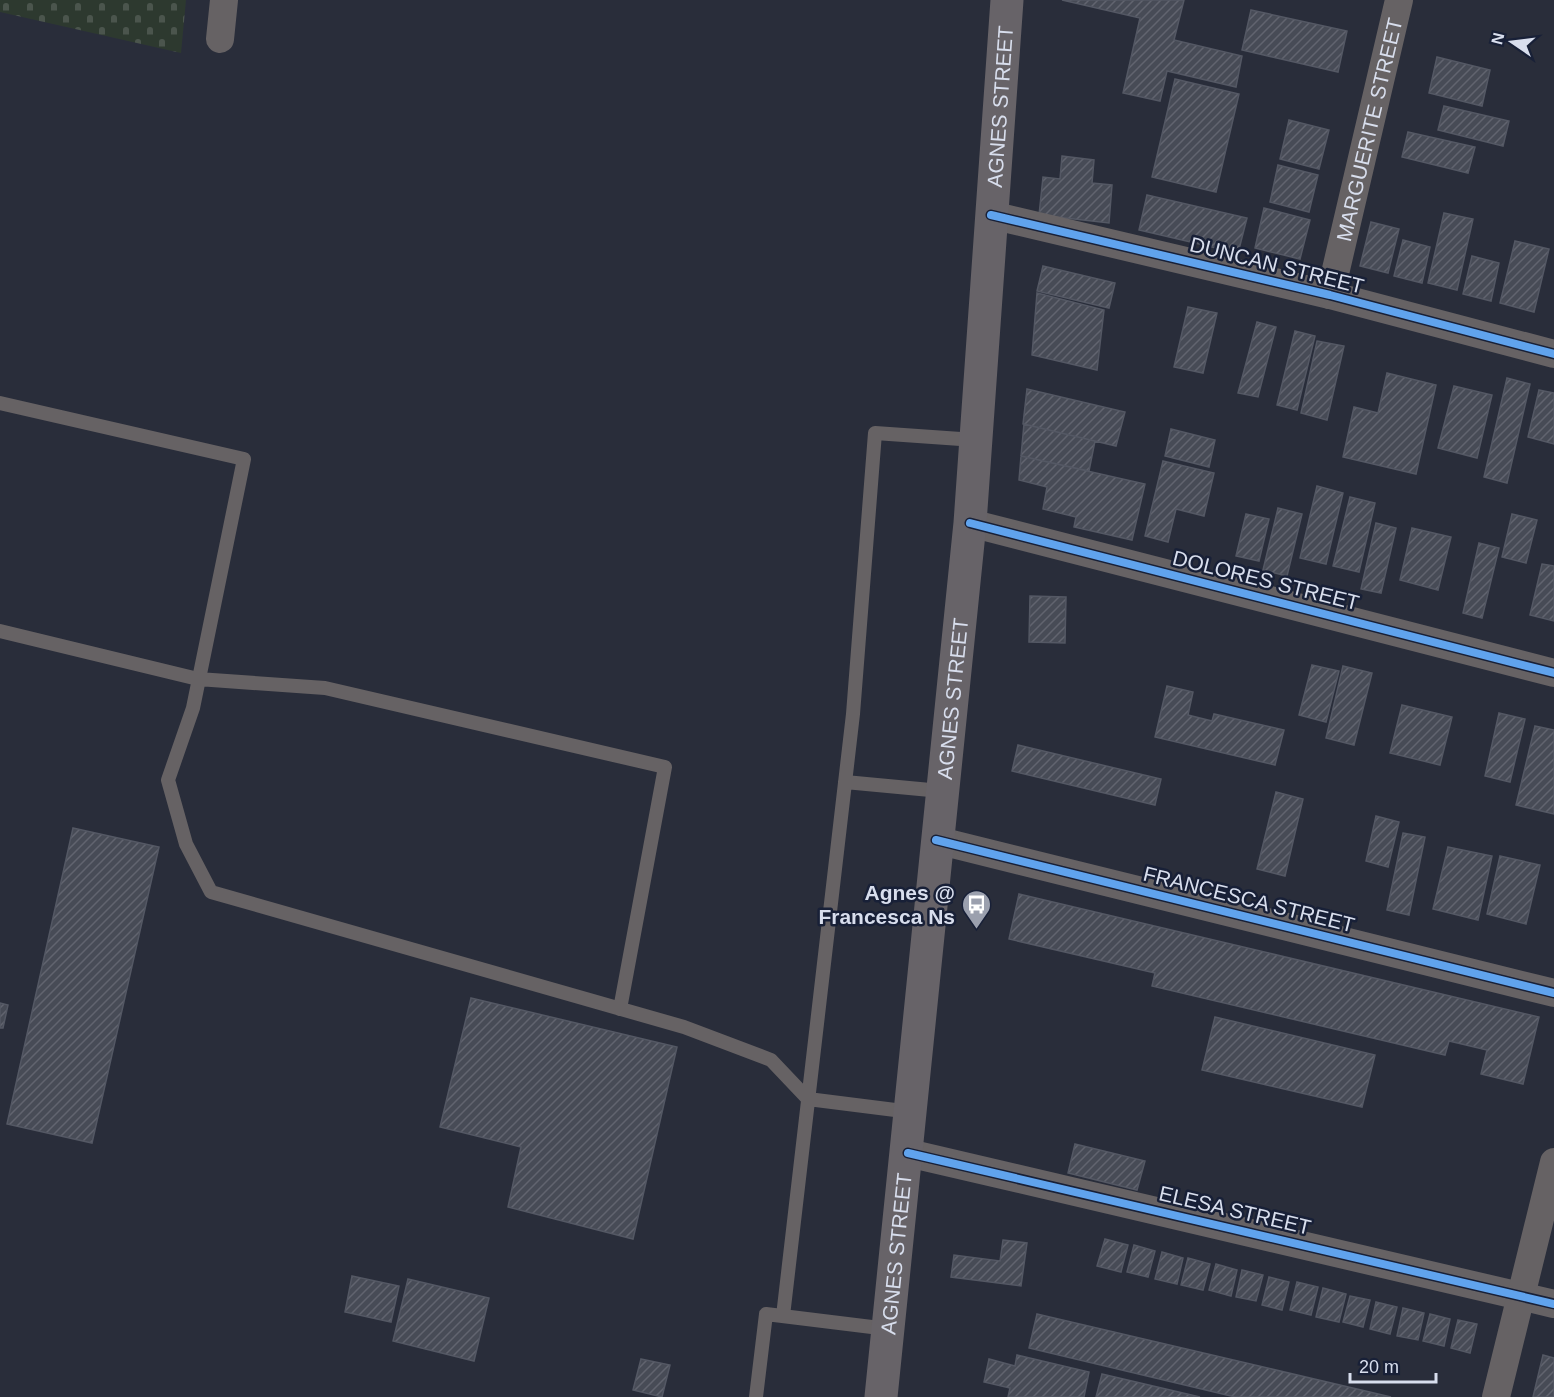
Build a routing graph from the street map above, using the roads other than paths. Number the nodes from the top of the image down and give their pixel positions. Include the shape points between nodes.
1 (224, 0) edge
2 (1007, 0) edge
3 (1399, 0) edge
4 (220, 39) dead end
5 (991, 215) junction
6 (1330, 295) junction
7 (1554, 354) edge
8 (0, 403) edge
9 (975, 440) junction
10 (969, 523) junction
11 (0, 631) edge
12 (1554, 673) edge
13 (198, 680) junction
14 (845, 782) junction
15 (941, 791) junction
16 (936, 840) junction
17 (1554, 993) edge
18 (620, 1008) junction
19 (808, 1099) junction
20 (911, 1112) junction
21 (908, 1153) junction
22 (1554, 1162) edge
23 (1522, 1296) junction
24 (1554, 1304) edge
25 (783, 1316) junction
26 (888, 1329) junction
27 (756, 1397) edge
28 (881, 1397) edge
29 (1496, 1397) edge

1 - 4 street
2 - 5 main road, AGNES STREET
3 - 6 street, MARGUERITE STREET
5 - 6 street, DUNCAN STREET
5 - 9 main road, AGNES STREET
6 - 7 street, DUNCAN STREET
8 - 13 lane via 244,459
9 - 10 main road, AGNES STREET
9 - 14 lane via 875,433
10 - 12 street, DOLORES STREET
10 - 15 main road, AGNES STREET
11 - 13 lane
13 - 18 lane via 193,708 168,780 186,844 211,892
13 - 18 lane via 326,688 665,767
14 - 15 lane
14 - 19 lane
15 - 16 main road, AGNES STREET
16 - 17 street, FRANCESCA STREET
16 - 20 main road, AGNES STREET
18 - 19 lane via 771,1060
19 - 20 lane
19 - 25 lane
20 - 21 main road, AGNES STREET
21 - 23 street, ELESA STREET
21 - 26 main road, AGNES STREET
22 - 23 street
23 - 24 street, ELESA STREET
23 - 29 street
25 - 26 lane
25 - 27 lane via 766,1314
26 - 28 main road, AGNES STREET

